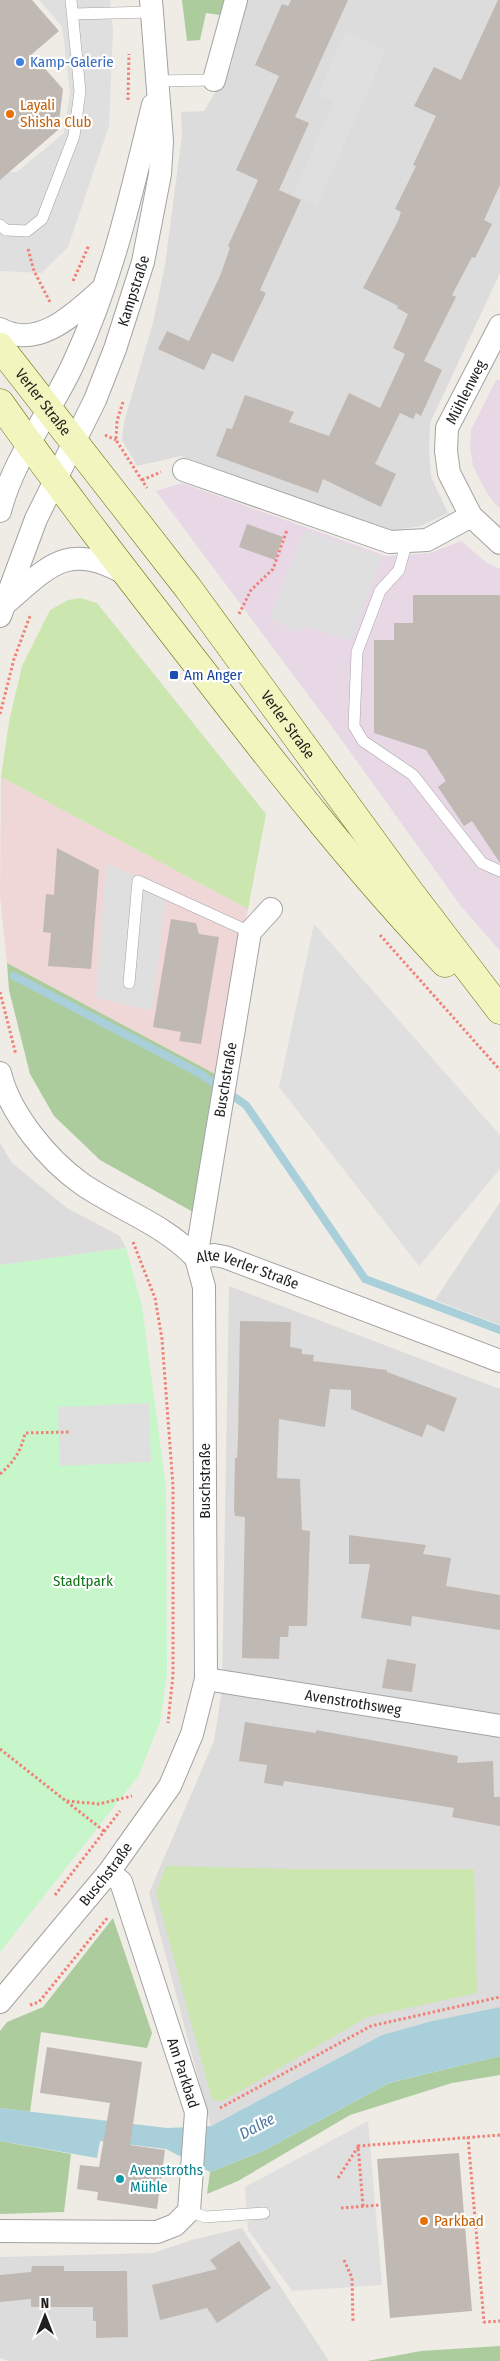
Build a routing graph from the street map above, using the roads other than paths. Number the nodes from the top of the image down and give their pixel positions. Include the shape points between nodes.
1 (71, 0) edge
2 (236, 0) edge
3 (152, 6) edge
4 (73, 14) junction
5 (214, 80) joint
6 (157, 84) junction
7 (0, 225) edge
8 (105, 287) junction
9 (500, 326) edge
10 (0, 328) edge
11 (0, 346) edge
12 (0, 403) edge
13 (48, 408) junction
14 (28, 442) junction
15 (74, 442) junction
16 (184, 470) road end
17 (55, 480) junction
18 (0, 511) edge
19 (471, 516) junction
20 (407, 541) junction
21 (500, 543) edge
22 (126, 574) junction
23 (3, 610) edge
24 (500, 871) edge
25 (271, 909) dead end
26 (250, 932) junction
27 (129, 983) dead end
28 (500, 1010) edge
29 (500, 1021) edge
30 (8, 1066) edge
31 (196, 1258) junction
32 (500, 1361) edge
33 (206, 1679) junction
34 (500, 1726) edge
35 (108, 1872) junction
36 (0, 2002) edge
37 (189, 2211) junction
38 (264, 2213) dead end
39 (0, 2231) edge

1 - 4 lane
2 - 5 street
3 - 4 lane via 130,13
3 - 6 street, Kampstraße
4 - 7 lane via 80,91 74,136 42,219 27,230 6,230
5 - 6 lane
6 - 8 street, Kampstraße via 128,212
6 - 15 street, Kampstraße via 162,141 160,174 142,262 115,349
8 - 10 street, Kampstraße via 66,322 51,329 9,334
8 - 13 street, Kampstraße via 74,363
9 - 19 street, Mühlenweg via 447,428 449,473
11 - 13 main road, Verler Straße
12 - 14 main road
13 - 14 street
13 - 15 main road, Verler Straße
14 - 17 main road
14 - 18 street
15 - 17 street, Kampstraße
15 - 28 main road, Verler Straße via 188,588
16 - 20 street via 390,542
17 - 22 main road
17 - 23 street via 36,520
19 - 20 street via 427,540
19 - 21 street
20 - 24 lane via 399,570 380,591 357,652 354,726 363,741 413,775 482,862
22 - 23 street via 106,563 80,557 59,562 41,573
22 - 29 main road via 285,779 371,883
25 - 26 street
26 - 27 lane via 138,880
26 - 31 street, Buschstraße
30 - 31 street, Alte Verler Straße via 3,1085 32,1138 82,1184 182,1242
31 - 32 street, Alte Verler Straße via 225,1257
31 - 33 street, Buschstraße via 204,1287
33 - 34 street, Avenstrothsweg
33 - 35 street, Buschstraße via 192,1734 170,1786
35 - 36 street, Buschstraße
35 - 37 street, Am Parkbad via 121,1882 196,2117
37 - 38 lane via 205,2217
37 - 39 street via 176,2225 157,2232

